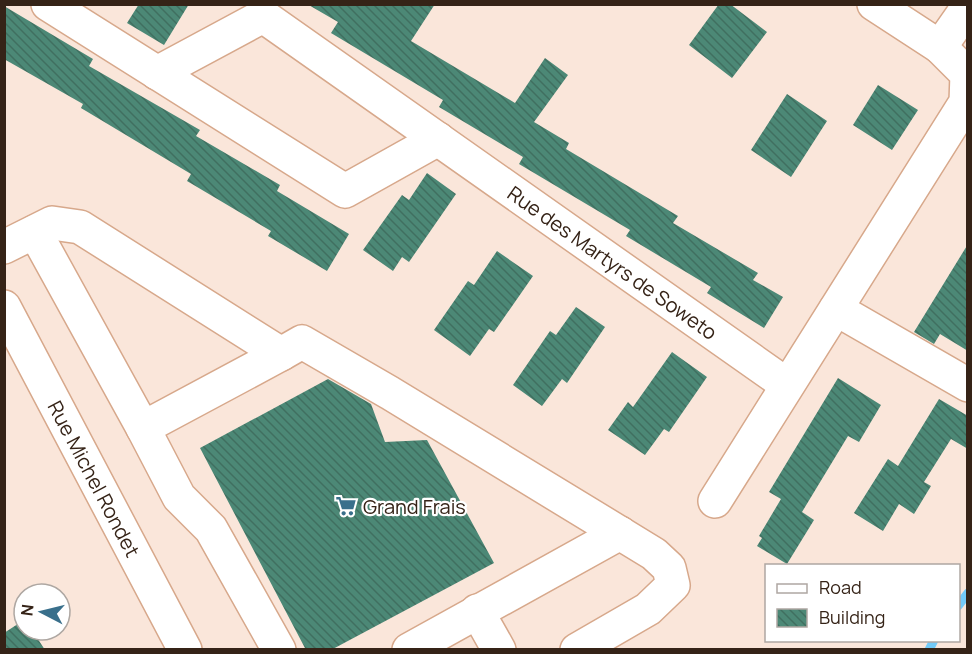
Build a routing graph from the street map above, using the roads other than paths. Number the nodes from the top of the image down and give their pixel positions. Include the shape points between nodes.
1 (48, 4) edge
2 (874, 4) edge
3 (968, 7) edge
4 (940, 47) junction
5 (157, 73) junction
6 (438, 139) junction
7 (35, 232) junction
8 (4, 247) edge
9 (4, 308) edge
10 (836, 309) junction
11 (280, 354) junction
12 (787, 385) junction
13 (968, 385) edge
14 (143, 428) junction
15 (715, 501) dead end
16 (620, 533) junction
17 (477, 612) junction
18 (185, 650) edge
19 (279, 650) edge
20 (409, 650) edge
21 (500, 650) edge
22 (577, 650) edge

1 - 5 street
2 - 4 street
3 - 4 street
4 - 10 street via 967,74 966,102
5 - 6 street via 345,191
5 - 6 street, Rue des Martyrs de Soweto via 263,16
6 - 12 street, Rue des Martyrs de Soweto
7 - 8 street
7 - 11 street via 52,223 80,227
7 - 14 street
9 - 18 street, Rue Michel Rondet
10 - 12 street
10 - 13 street
11 - 14 street
11 - 16 street via 302,342
12 - 15 street
14 - 19 street via 179,497 211,529
16 - 17 street
16 - 22 street via 669,568 673,585 648,609
17 - 20 street
17 - 21 street

